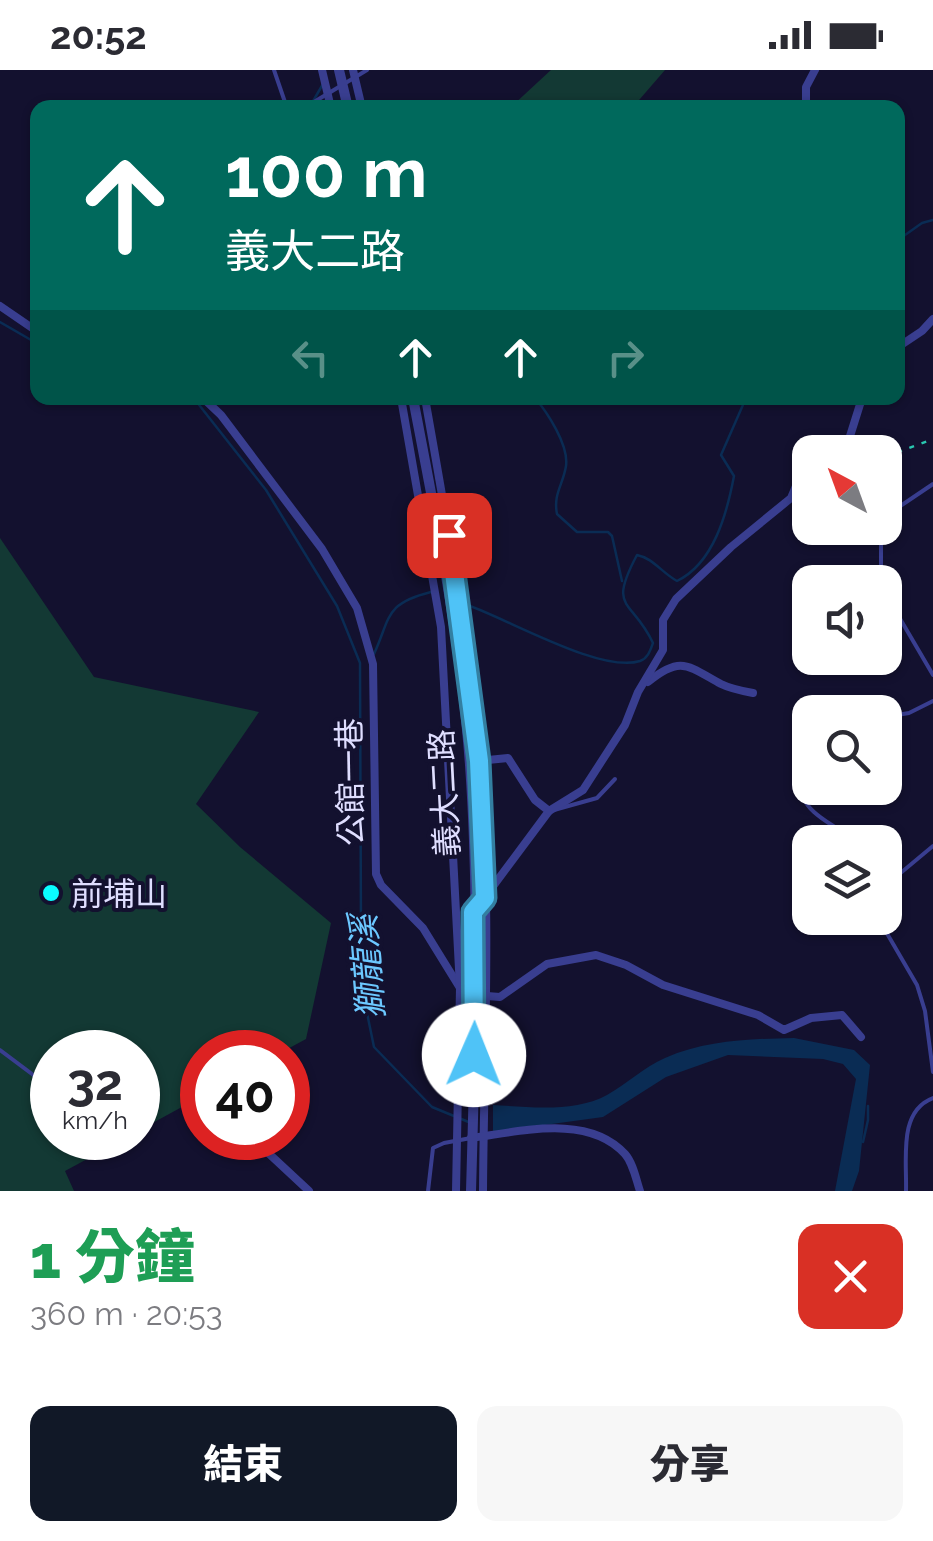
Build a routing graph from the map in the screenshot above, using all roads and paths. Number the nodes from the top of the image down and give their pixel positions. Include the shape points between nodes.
1 (274, 70) edge
2 (322, 70) edge
3 (340, 70) edge
4 (367, 70) edge
5 (815, 70) edge
6 (354, 74) edge
7 (343, 86) junction
8 (328, 94) junction
9 (284, 100) edge
10 (318, 100) edge
11 (329, 100) edge
12 (346, 100) edge
13 (360, 100) edge
14 (806, 100) edge
15 (0, 306) edge
16 (933, 319) edge
17 (30, 327) edge
18 (905, 339) edge
19 (210, 405) edge
20 (402, 405) edge
21 (415, 405) edge
22 (427, 405) edge
23 (860, 405) edge
24 (850, 435) edge
25 (933, 439) edge
26 (902, 451) edge
27 (933, 484) edge
28 (792, 496) edge
29 (902, 505) edge
30 (902, 622) edge
31 (933, 674) edge
32 (638, 692) junction
33 (753, 694) dead end
34 (933, 701) edge
35 (902, 713) edge
36 (475, 762) junction
37 (615, 779) dead end
38 (808, 805) edge
39 (550, 811) junction
40 (834, 825) edge
41 (933, 846) edge
42 (902, 872) edge
43 (485, 898) junction
44 (473, 912) junction
45 (888, 935) edge
46 (460, 988) junction
47 (474, 995) junction
48 (488, 997) junction
49 (862, 1036) dead end
50 (0, 1050) edge
51 (933, 1072) edge
52 (30, 1073) edge
53 (478, 1097) junction
54 (933, 1098) edge
55 (477, 1137) junction
56 (456, 1140) junction
57 (276, 1160) edge
58 (309, 1191) edge
59 (428, 1191) edge
60 (456, 1191) edge
61 (472, 1191) edge
62 (483, 1191) edge
63 (640, 1191) edge
64 (906, 1191) edge

1 - 9 lane
2 - 8 street
3 - 7 street
4 - 6 lane
5 - 14 street
6 - 7 lane
6 - 13 street
7 - 8 lane
7 - 12 street
8 - 10 lane
8 - 11 street
15 - 17 street
16 - 18 street
19 - 46 street, 公館一巷 via 322,549 357,608 373,664 376,874 423,928
20 - 46 street, 義大二路 via 441,627
21 - 36 street, 義大二路
22 - 36 street, 義大二路 via 460,603
23 - 24 street
25 - 26 path
27 - 29 lane
28 - 32 street via 676,599 664,620 663,650
30 - 31 lane
32 - 33 street via 662,670 681,664
32 - 39 street via 589,783
34 - 35 lane
36 - 39 street via 508,758
36 - 43 street, 義大二路
36 - 44 street, 義大二路
37 - 39 lane via 598,798
38 - 40 lane
39 - 43 street
41 - 42 lane
43 - 44 street
43 - 48 street, 義大二路
44 - 47 street, 義大二路
45 - 51 lane via 917,985
46 - 47 street
46 - 56 street, 義大二路
47 - 48 street
47 - 53 street, 義大二路
48 - 49 street via 500,997 547,964 596,955 784,1030 842,1015
48 - 53 street, 義大二路
50 - 52 lane
53 - 55 street, 義大二路
54 - 64 lane via 908,1120
55 - 56 lane
55 - 61 street, 義大二路
55 - 62 street, 義大二路
55 - 63 street via 572,1128 628,1157
56 - 59 lane via 432,1148
56 - 60 street, 義大二路
57 - 58 street

